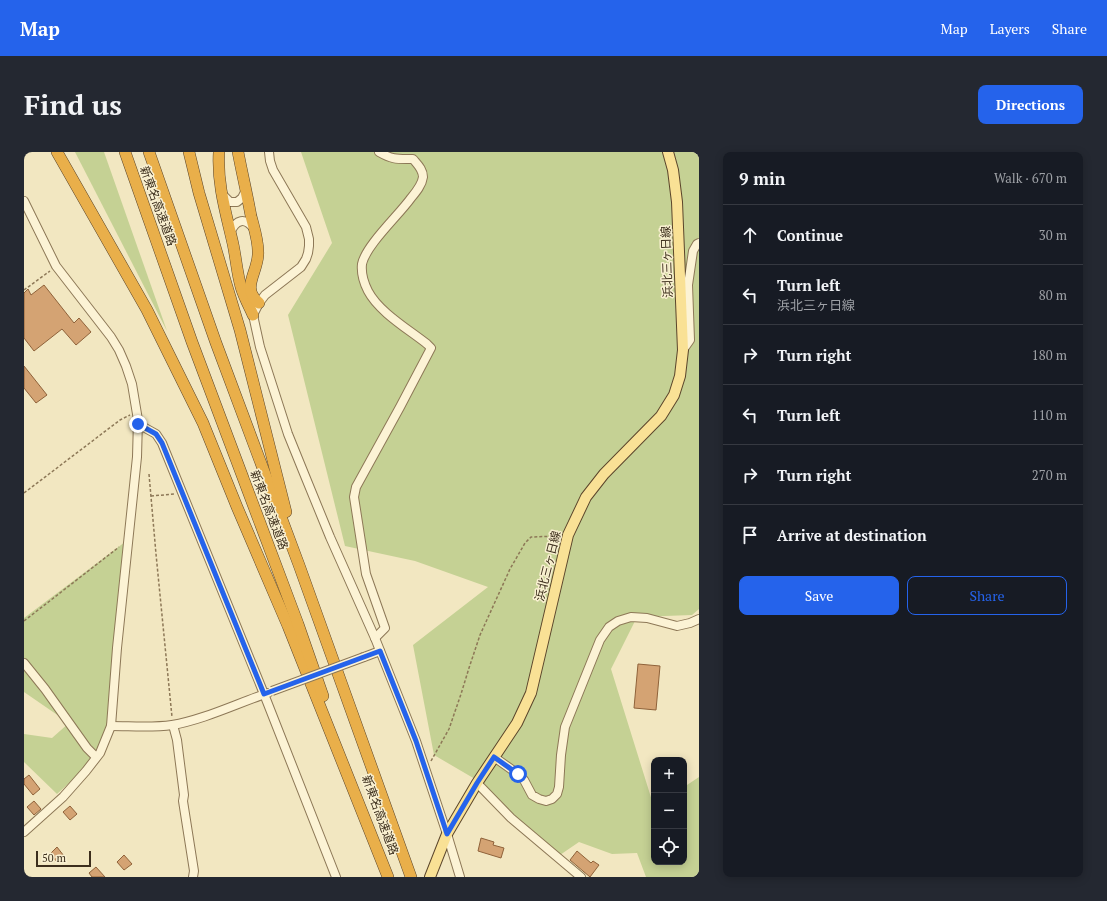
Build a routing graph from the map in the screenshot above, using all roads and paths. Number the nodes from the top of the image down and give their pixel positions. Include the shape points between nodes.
1 (57, 152) edge
2 (126, 152) edge
3 (149, 152) edge
4 (184, 152) edge
5 (189, 152) edge
6 (219, 152) edge
7 (238, 152) edge
8 (269, 152) edge
9 (379, 152) edge
10 (668, 152) edge
11 (246, 190) junction
12 (221, 192) junction
13 (199, 193) junction
14 (24, 201) edge
15 (255, 231) junction
16 (230, 233) junction
17 (699, 242) edge
18 (56, 266) junction
19 (24, 290) edge
20 (259, 304) junction
21 (253, 315) junction
22 (684, 350) junction
23 (137, 412) junction
24 (138, 424) junction
25 (149, 474) dead end
26 (24, 493) edge
27 (182, 493) junction
28 (151, 496) junction
29 (568, 535) junction
30 (129, 540) junction
31 (300, 565) junction
32 (699, 619) edge
33 (24, 620) edge
34 (375, 638) junction
35 (380, 651) junction
36 (24, 663) edge
37 (268, 693) junction
38 (173, 725) junction
39 (111, 726) junction
40 (96, 757) junction
41 (494, 757) junction
42 (425, 771) junction
43 (477, 783) junction
44 (24, 832) edge
45 (447, 834) junction
46 (194, 877) edge
47 (336, 877) edge
48 (388, 877) edge
49 (411, 877) edge
50 (430, 877) edge
51 (460, 877) edge
52 (581, 877) edge

1 - 48 highway via 147,310 203,423 288,626
2 - 48 highway, 新東名高速道路 via 192,342 298,624
3 - 31 highway, 新東名高速道路 via 216,343
4 - 13 highway
5 - 13 highway
6 - 12 highway
7 - 11 highway
8 - 20 street via 273,170 306,227 309,246 301,267 265,295
9 - 34 street via 394,159 413,159 421,169 423,177 419,188 405,207 370,246 362,263 363,278 376,303 431,348 356,487 354,496 366,574 385,628
10 - 22 main road, 浜北三ヶ日線 via 677,202
11 - 12 street via 237,202 230,202
11 - 15 highway
12 - 16 highway
13 - 31 highway via 240,330
14 - 18 street
15 - 16 street via 246,221 242,221 234,225
15 - 20 highway via 258,254 250,289
16 - 21 highway via 241,286
17 - 22 street via 693,251 688,285 690,340
18 - 19 path
18 - 23 street via 119,350 132,384
20 - 21 street
21 - 34 street via 260,347 288,434
22 - 29 main road, 浜北三ヶ日線 via 674,395 661,416 604,474 586,497
23 - 24 street
23 - 26 path via 120,420
24 - 27 street via 156,434 162,443
24 - 30 street
25 - 28 path
27 - 28 path
27 - 37 street
28 - 38 path
29 - 41 main road, 浜北三ヶ日線 via 531,693 517,723
29 - 42 path via 532,537 525,543 510,569 480,635 449,729
30 - 33 path
30 - 39 street
31 - 49 highway, 新東名高速道路
32 - 41 street via 678,626 647,618 631,617 609,627 600,640 565,728 559,787 552,799 546,801 532,795 524,780
34 - 35 street
35 - 37 street, bridge
35 - 42 street via 416,741
36 - 40 street
37 - 38 street
37 - 47 street
38 - 39 street
38 - 46 street
39 - 40 street
40 - 44 street via 63,797
41 - 43 main road, 浜北三ヶ日線
42 - 45 street
43 - 45 main road, 浜北三ヶ日線
43 - 52 street via 511,818
45 - 50 main road, 浜北三ヶ日線
45 - 51 street

